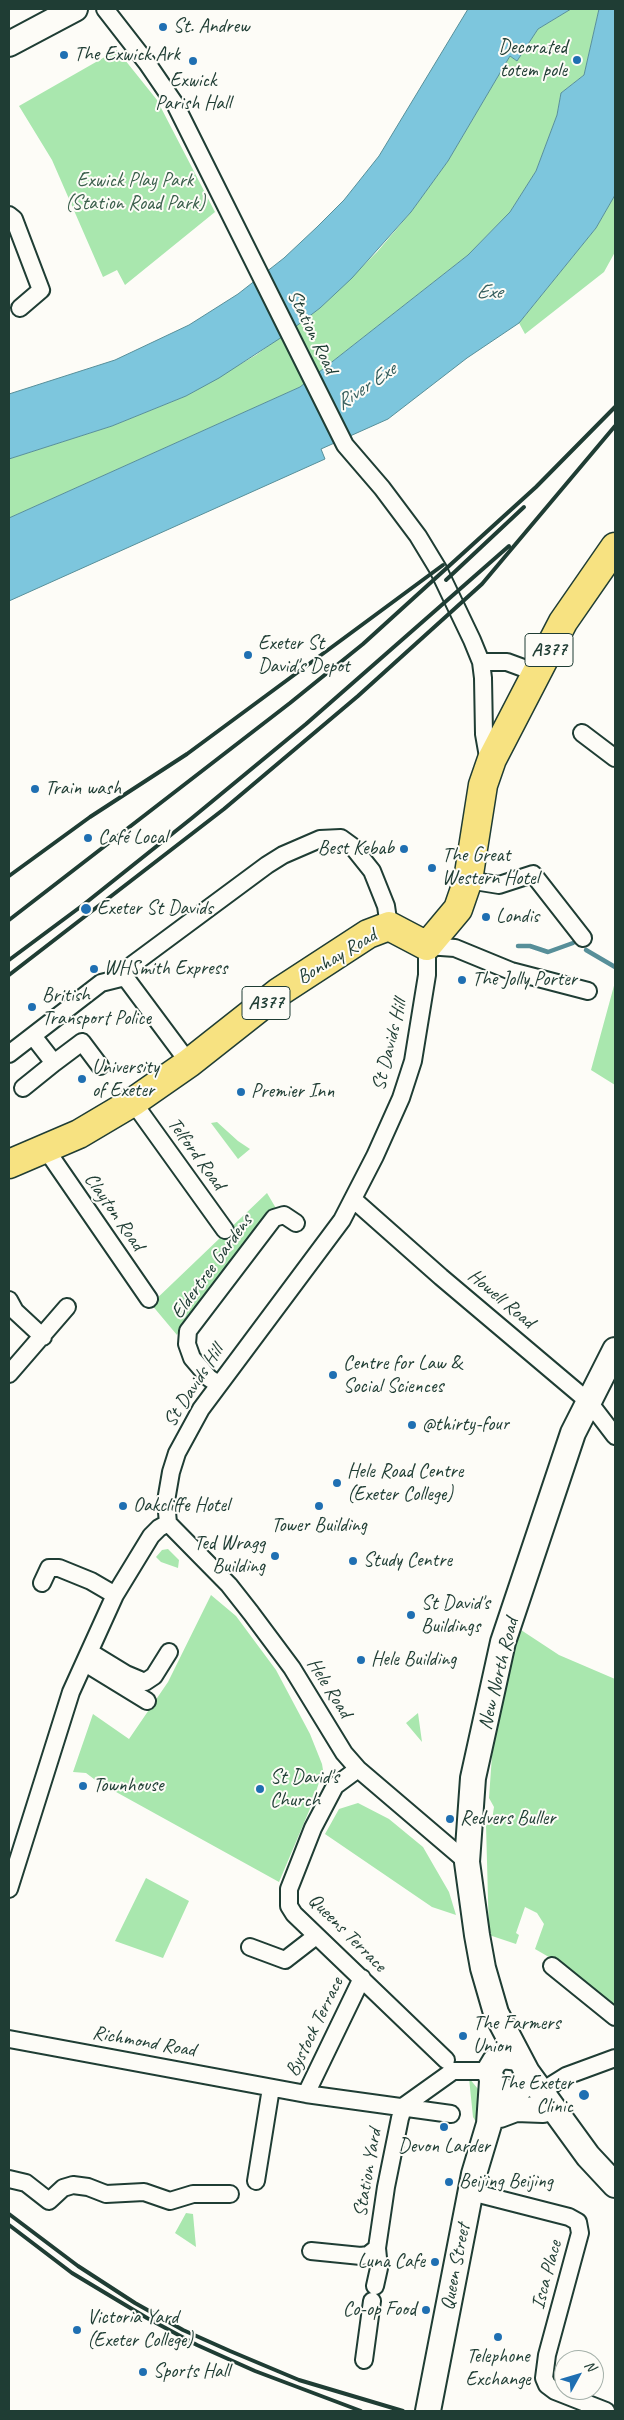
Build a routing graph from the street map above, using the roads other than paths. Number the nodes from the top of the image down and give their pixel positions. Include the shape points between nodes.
1 (75, 9) edge
2 (105, 9) edge
3 (9, 44) edge
4 (9, 215) edge
5 (20, 308) dead end
6 (615, 547) edge
7 (481, 662) junction
8 (537, 673) junction
9 (582, 733) dead end
10 (615, 758) edge
11 (488, 768) junction
12 (468, 880) junction
13 (389, 926) junction
14 (583, 938) dead end
15 (427, 946) junction
16 (125, 977) junction
17 (588, 991) dead end
18 (33, 1036) junction
19 (9, 1054) edge
20 (189, 1063) junction
21 (54, 1064) junction
22 (100, 1066) dead end
23 (23, 1088) dead end
24 (133, 1102) junction
25 (44, 1148) junction
26 (9, 1164) edge
27 (354, 1200) junction
28 (296, 1223) dead end
29 (225, 1230) dead end
30 (9, 1300) edge
31 (149, 1300) dead end
32 (67, 1308) dead end
33 (43, 1337) junction
34 (615, 1350) edge
35 (9, 1374) edge
36 (218, 1384) junction
37 (589, 1402) junction
38 (615, 1436) edge
39 (168, 1523) junction
40 (42, 1583) dead end
41 (115, 1595) junction
42 (169, 1652) dead end
43 (88, 1658) junction
44 (147, 1701) dead end
45 (358, 1769) junction
46 (467, 1862) junction
47 (9, 1889) edge
48 (316, 1936) junction
49 (250, 1947) dead end
50 (552, 1966) dead end
51 (362, 1978) junction
52 (615, 2017) edge
53 (9, 2039) edge
54 (615, 2058) edge
55 (446, 2060) dead end
56 (507, 2075) junction
57 (271, 2088) junction
58 (306, 2094) junction
59 (542, 2100) junction
60 (404, 2106) junction
61 (451, 2114) dead end
62 (495, 2120) junction
63 (9, 2179) edge
64 (256, 2180) dead end
65 (615, 2185) edge
66 (471, 2192) junction
67 (230, 2194) dead end
68 (377, 2248) junction
69 (311, 2251) dead end
70 (364, 2360) dead end
71 (429, 2407) edge
72 (606, 2411) edge

1 - 3 main road
2 - 7 street, Station Road via 175,104 345,445 418,536 438,569
4 - 5 street via 14,219 41,290
6 - 8 highway, A377 via 579,597
7 - 8 street via 507,662
7 - 11 street, Station Road
8 - 11 highway, A377
9 - 10 street
11 - 12 highway, A377
12 - 14 street via 499,885 533,874
12 - 15 highway, A377 via 458,909
13 - 15 highway
13 - 16 street via 386,906 372,871 352,846 340,838 320,839 267,865 132,965
13 - 20 highway, Bonhay Road / A377 via 368,934 279,992
15 - 17 street via 456,948 511,971
15 - 27 street, St Davids Hill via 427,975 413,1061 401,1098
16 - 18 street via 101,983
16 - 20 street
18 - 19 street
18 - 21 street
20 - 24 highway, Bonhay Road / A377
21 - 22 street via 82,1042
21 - 23 street
24 - 25 highway, Bonhay Road / A377 via 78,1134
24 - 29 street, Telford Road
25 - 26 highway, Bonhay Road / A377
25 - 31 street, Clayton Road
27 - 36 street, St Davids Hill
27 - 37 street, Howell Road
28 - 36 street, Eldertree Gardens via 284,1215 274,1218 188,1331 187,1344 192,1358 203,1373
30 - 33 street via 15,1311
32 - 33 street
33 - 35 street
34 - 37 main road, New North Road
36 - 39 street, St Davids Hill via 177,1453 166,1501
37 - 38 street, Howell Road
37 - 46 main road, New North Road via 574,1433 503,1642 473,1778
39 - 41 street via 151,1536
39 - 45 street, Hele Road via 216,1571 251,1613 292,1668 344,1753
40 - 41 street via 49,1568 60,1568
41 - 43 street
42 - 43 street via 154,1676 145,1682
43 - 44 street
43 - 47 street via 65,1710
45 - 46 street, Hele Road
45 - 48 street, Queens Terrace via 335,1786 303,1851 289,1889 288,1899 294,1914
46 - 56 main road, New North Road via 477,1935
48 - 49 street via 285,1960
48 - 51 street, Queens Terrace
50 - 52 street
51 - 55 street, Queens Terrace
51 - 58 street, Bystock Terrace
53 - 57 street, Richmond Road
54 - 59 street via 566,2076
56 - 59 main road, New North Road
56 - 60 street via 453,2071
56 - 62 main road, Queen Street
57 - 58 street, Richmond Road
57 - 64 street
58 - 60 street, Richmond Road
59 - 62 main road
59 - 65 main road, New North Road
60 - 61 street, Richmond Road
60 - 68 street, Station Yard via 386,2187
62 - 66 main road, Queen Street
63 - 67 street via 26,2183 48,2201 63,2188 73,2185 106,2194 144,2192 170,2201 192,2194
66 - 71 main road, Queen Street
66 - 72 street, Isca Place via 578,2222 580,2233 547,2355 544,2378 555,2391
68 - 69 street via 362,2256
68 - 70 street, Station Yard via 379,2268

